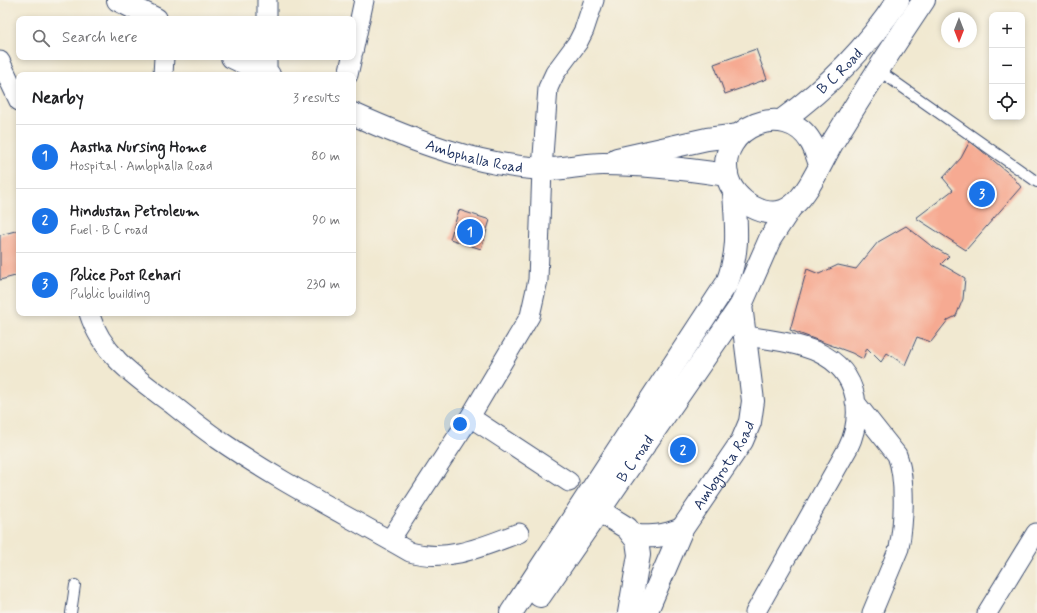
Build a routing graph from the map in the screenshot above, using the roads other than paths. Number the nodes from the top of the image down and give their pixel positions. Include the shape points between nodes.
1 (118, 0) edge
2 (267, 0) edge
3 (364, 0) edge
4 (594, 0) edge
5 (924, 0) edge
6 (894, 7) edge
7 (150, 16) edge
8 (267, 16) edge
9 (356, 38) edge
10 (164, 60) edge
11 (241, 60) edge
12 (351, 60) edge
13 (0, 61) edge
14 (268, 69) edge
15 (878, 70) junction
16 (163, 72) edge
17 (349, 72) edge
18 (16, 95) edge
19 (356, 115) edge
20 (781, 121) junction
21 (739, 135) junction
22 (601, 164) junction
23 (820, 164) junction
24 (542, 169) junction
25 (1037, 182) edge
26 (730, 183) junction
27 (791, 207) junction
28 (741, 305) junction
29 (90, 316) edge
30 (746, 336) junction
31 (856, 402) junction
32 (470, 417) junction
33 (569, 482) dead end
34 (592, 506) junction
35 (682, 529) junction
36 (519, 533) dead end
37 (1036, 533) dead end
38 (633, 535) junction
39 (390, 540) junction
40 (75, 585) dead end
41 (992, 611) edge
42 (71, 613) edge
43 (512, 613) edge
44 (530, 613) edge
45 (629, 613) edge
46 (646, 613) edge
47 (755, 613) edge
48 (872, 613) edge

1 - 7 main road
2 - 8 street
3 - 9 street
4 - 24 street via 578,42 555,73 548,88
5 - 15 main road, B C Road
6 - 20 main road, B C Road via 845,69 813,98
10 - 16 street
11 - 14 main road
12 - 17 street
13 - 18 street
15 - 23 main road, B C Road
15 - 25 lane
19 - 24 main road, Ambphalla Road via 443,150 488,162
20 - 21 main road via 763,121 746,128
20 - 23 main road via 798,128 811,141
21 - 22 main road via 650,150
21 - 26 main road via 727,157
22 - 24 main road, Ambphalla Road
22 - 26 main road via 688,169
23 - 27 main road via 805,193
24 - 32 street via 536,298 530,316
26 - 27 main road via 746,204 763,211 780,211
26 - 34 main road via 737,246 727,283
27 - 28 main road, B C road via 770,239
28 - 30 main road, Ambgrota Road
28 - 34 main road, B C road
29 - 39 street via 102,344 123,367 218,440 271,474
30 - 31 street via 794,344 826,356 845,372
30 - 35 main road, Ambgrota Road via 753,401 750,422 742,441
31 - 47 street via 856,426 853,437
31 - 48 street via 897,455 903,485 899,548
32 - 33 street
32 - 39 street
34 - 38 main road via 627,528
34 - 43 main road
34 - 44 main road, B C road
35 - 38 main road via 659,537
35 - 46 main road, Ambgrota Road
36 - 39 street via 474,550 433,556 410,552
37 - 41 street
38 - 45 main road via 637,541 639,555
40 - 42 lane

